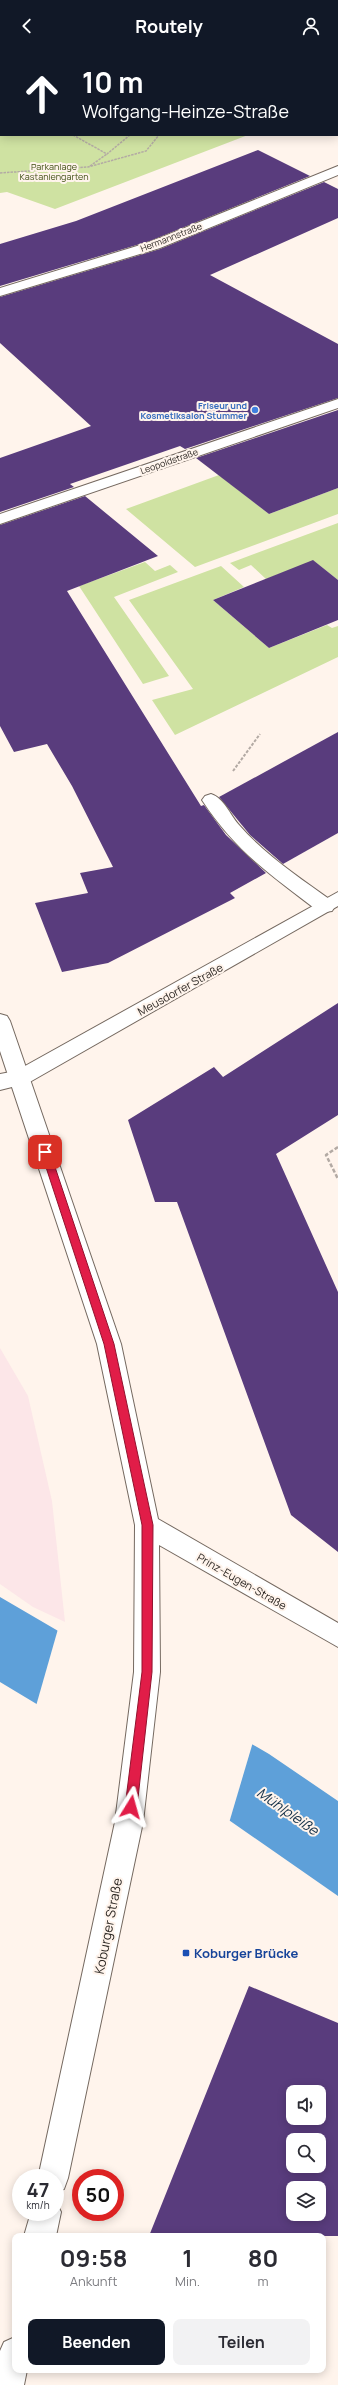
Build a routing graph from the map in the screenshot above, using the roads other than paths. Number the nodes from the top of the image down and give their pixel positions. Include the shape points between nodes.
1 (338, 170) edge
2 (0, 292) edge
3 (338, 403) edge
4 (0, 519) edge
5 (211, 800) road end
6 (331, 902) edge
7 (0, 1021) edge
8 (10, 1080) edge
9 (147, 1525) junction
10 (338, 1636) edge
11 (55, 2169) edge
12 (44, 2221) edge
13 (41, 2233) edge
14 (12, 2367) edge
15 (8, 2385) edge

1 - 2 street, Hermannstraße via 155,245
3 - 4 street, Leopoldstraße
5 - 6 street via 232,828 256,853
6 - 8 street, Meusdorfer Straße
7 - 8 street, Koburger Straße
8 - 9 street, Koburger Straße via 109,1344
9 - 10 street, Prinz-Eugen-Straße
9 - 11 street, Koburger Straße via 147,1672 129,1822
12 - 13 street
14 - 15 street

